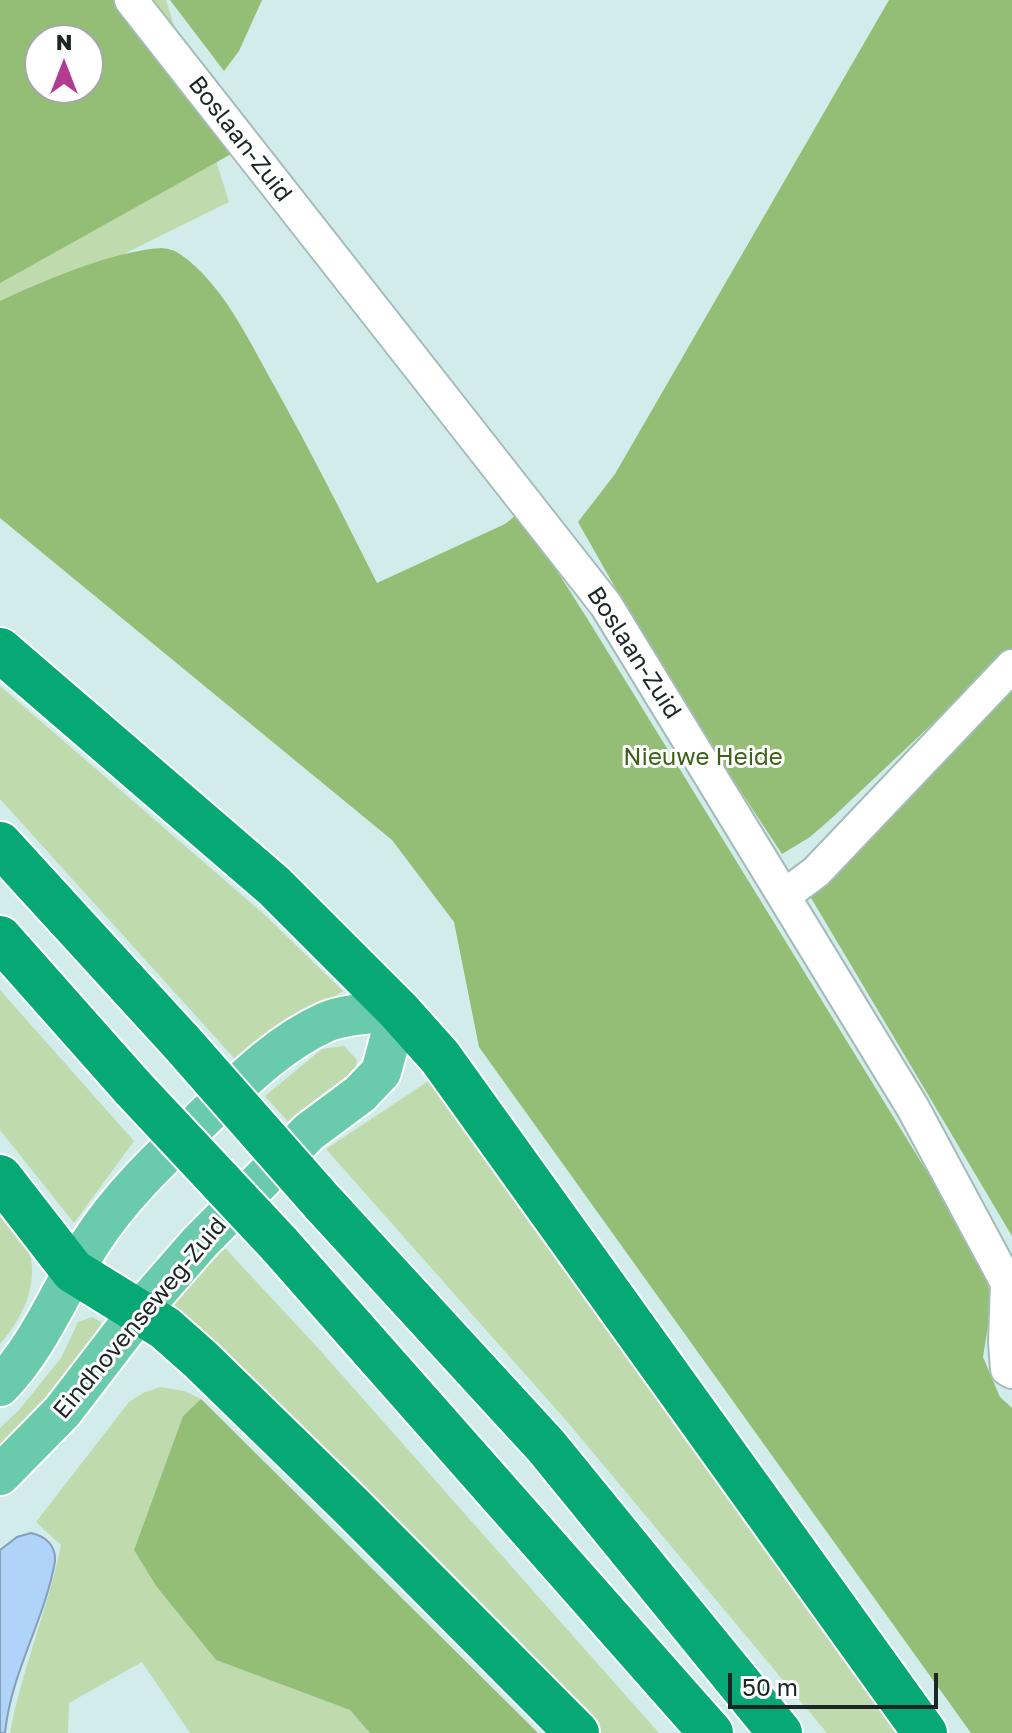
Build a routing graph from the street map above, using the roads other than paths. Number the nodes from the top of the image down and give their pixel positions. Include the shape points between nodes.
1 (131, 0) edge
2 (0, 650) edge
3 (1012, 666) edge
4 (0, 844) edge
5 (785, 895) junction
6 (0, 938) edge
7 (398, 1010) junction
8 (0, 1177) edge
9 (73, 1271) junction
10 (138, 1313) junction
11 (1012, 1372) edge
12 (0, 1386) edge
13 (0, 1475) edge
14 (577, 1733) edge
15 (711, 1733) edge
16 (780, 1733) edge
17 (925, 1733) edge

1 - 5 street, Boslaan-Zuid via 606,605
2 - 7 highway via 274,886
3 - 5 street via 816,872
4 - 16 highway, bridge via 546,1446
5 - 11 street, Boslaan-Zuid via 913,1108 1007,1283 1005,1342 1007,1369
6 - 15 highway, bridge
7 - 9 main road via 329,1021 291,1041 251,1072 141,1177
7 - 10 main road, Eindhovenseweg-Zuid via 381,1072 309,1132
7 - 17 highway via 440,1057
8 - 9 highway
9 - 10 highway
9 - 12 main road via 47,1322
10 - 13 main road, Eindhovenseweg-Zuid via 62,1412
10 - 14 highway via 165,1328 200,1359

